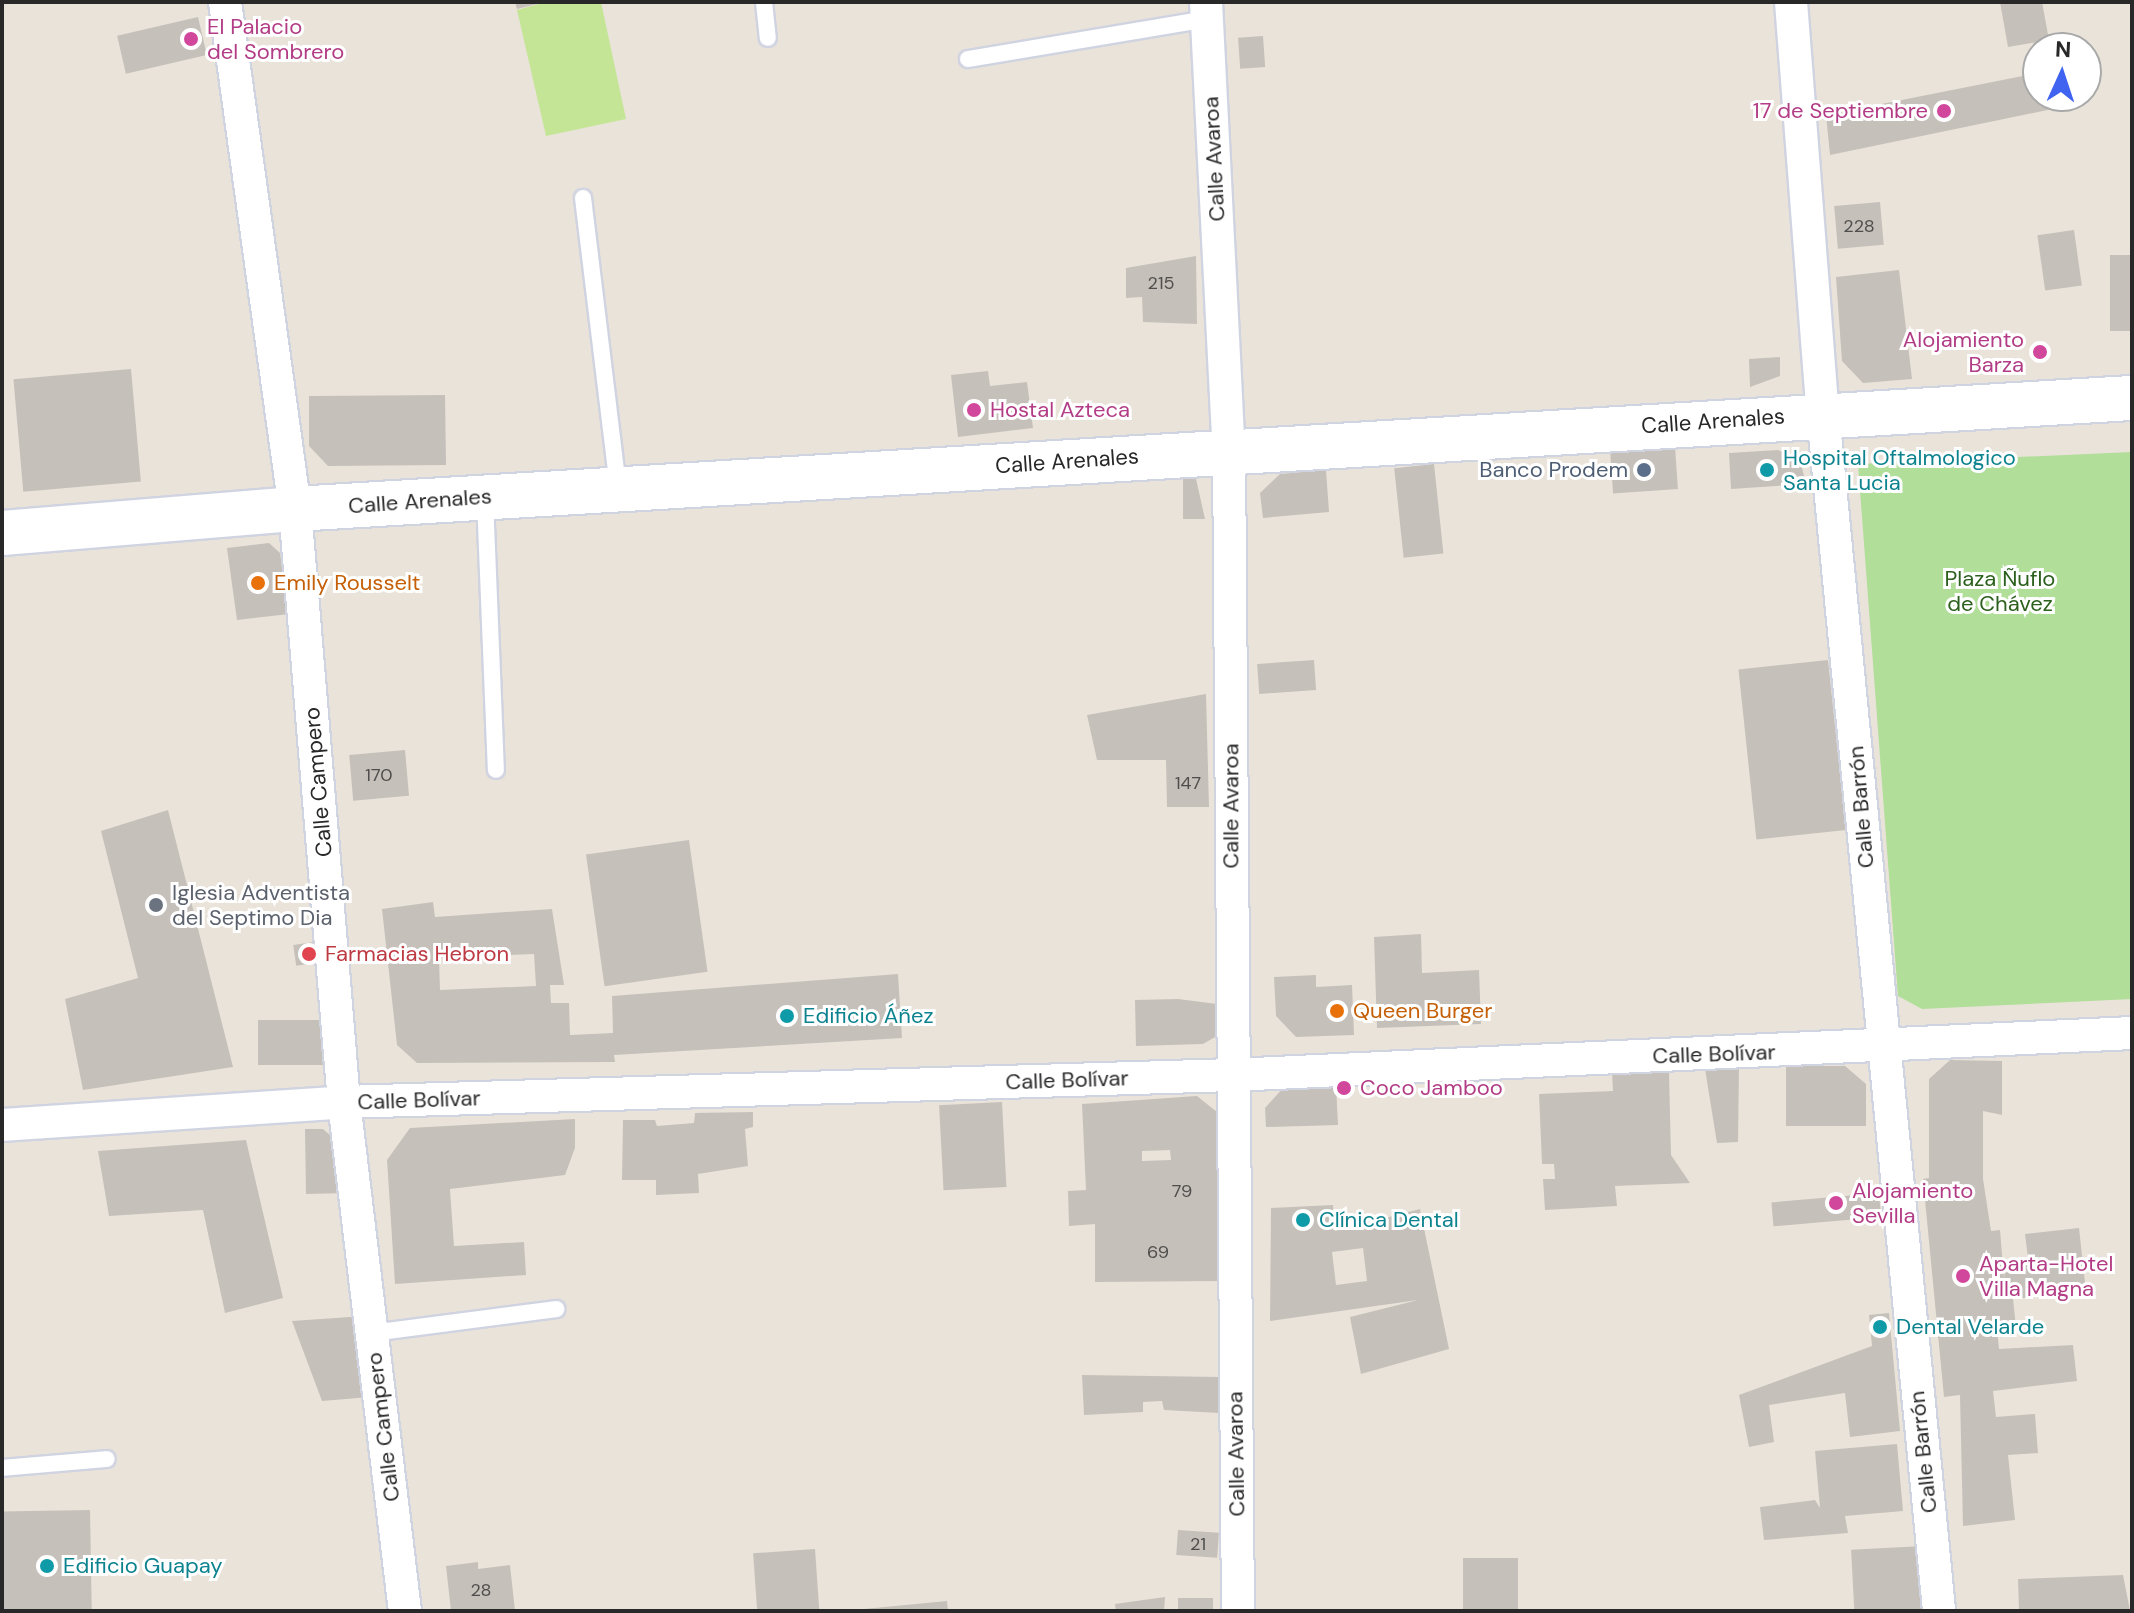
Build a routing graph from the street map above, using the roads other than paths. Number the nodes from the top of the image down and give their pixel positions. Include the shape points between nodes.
1 (225, 2) edge
2 (764, 2) edge
3 (1791, 2) edge
4 (1206, 10) edge
5 (768, 38) dead end
6 (968, 59) dead end
7 (583, 198) dead end
8 (2132, 398) edge
9 (1823, 414) junction
10 (1229, 450) junction
11 (618, 489) junction
12 (485, 497) junction
13 (295, 509) junction
14 (2, 533) edge
15 (496, 770) dead end
16 (2132, 1033) edge
17 (1883, 1047) junction
18 (1232, 1075) junction
19 (344, 1102) junction
20 (2, 1125) edge
21 (556, 1309) dead end
22 (372, 1333) junction
23 (107, 1459) dead end
24 (2, 1468) edge
25 (405, 1611) edge
26 (1238, 1611) edge
27 (1939, 1611) edge

1 - 13 street, Calle Campero
2 - 5 lane
3 - 9 street, Calle Barrón
4 - 6 lane
4 - 10 street, Calle Avaroa
7 - 11 lane
8 - 9 street, Calle Arenales
9 - 10 street, Calle Arenales
9 - 17 street, Calle Barrón
10 - 11 street, Calle Arenales
10 - 18 street, Calle Avaroa
11 - 12 street, Calle Arenales
12 - 13 street, Calle Arenales
12 - 15 lane
13 - 14 street, Calle Arenales
13 - 19 street, Calle Campero
16 - 17 street, Calle Bolívar
17 - 18 street, Calle Bolívar
17 - 27 street, Calle Barrón
18 - 19 street, Calle Bolívar
18 - 26 street, Calle Avaroa
19 - 20 street, Calle Bolívar
19 - 22 street, Calle Campero
21 - 22 lane
22 - 25 street, Calle Campero
23 - 24 lane

